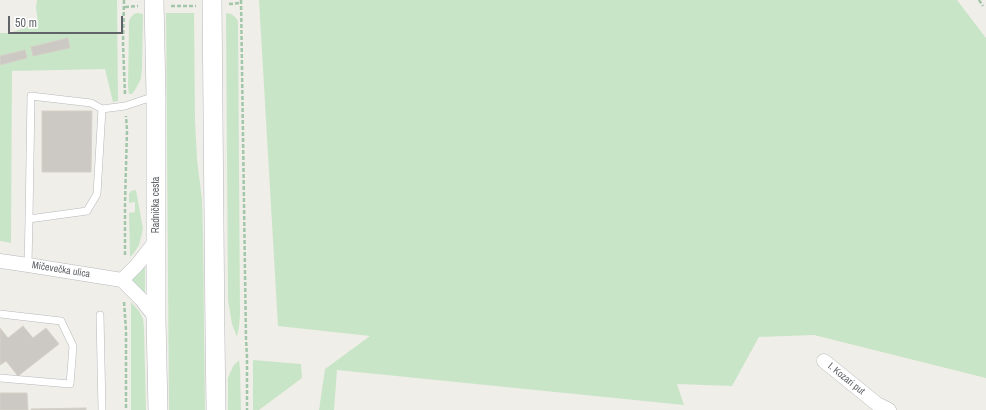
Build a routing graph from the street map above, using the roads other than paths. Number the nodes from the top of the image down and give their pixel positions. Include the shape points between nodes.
1 (218, 2) edge
2 (155, 4) edge
3 (156, 96) junction
4 (102, 109) junction
5 (29, 219) junction
6 (155, 242) junction
7 (0, 261) edge
8 (28, 265) junction
9 (122, 280) junction
10 (0, 314) edge
11 (100, 315) dead end
12 (156, 318) junction
13 (824, 361) dead end
14 (0, 378) edge
15 (102, 410) edge
16 (158, 410) edge
17 (216, 410) edge
18 (889, 410) edge

1 - 17 main road
2 - 3 main road, Radnička cesta
3 - 4 lane via 125,106
3 - 6 main road, Radnička cesta
4 - 5 lane via 97,194 87,211
4 - 5 lane via 91,102 31,96
5 - 8 lane
6 - 9 street
6 - 12 main road, Radnička cesta
7 - 8 street, Mičevečka ulica
8 - 9 street, Mičevečka ulica
9 - 12 street
10 - 14 lane via 61,321 73,346 70,384
11 - 15 lane
12 - 16 main road, Radnička cesta
13 - 18 street, I. Kozari put via 877,404

